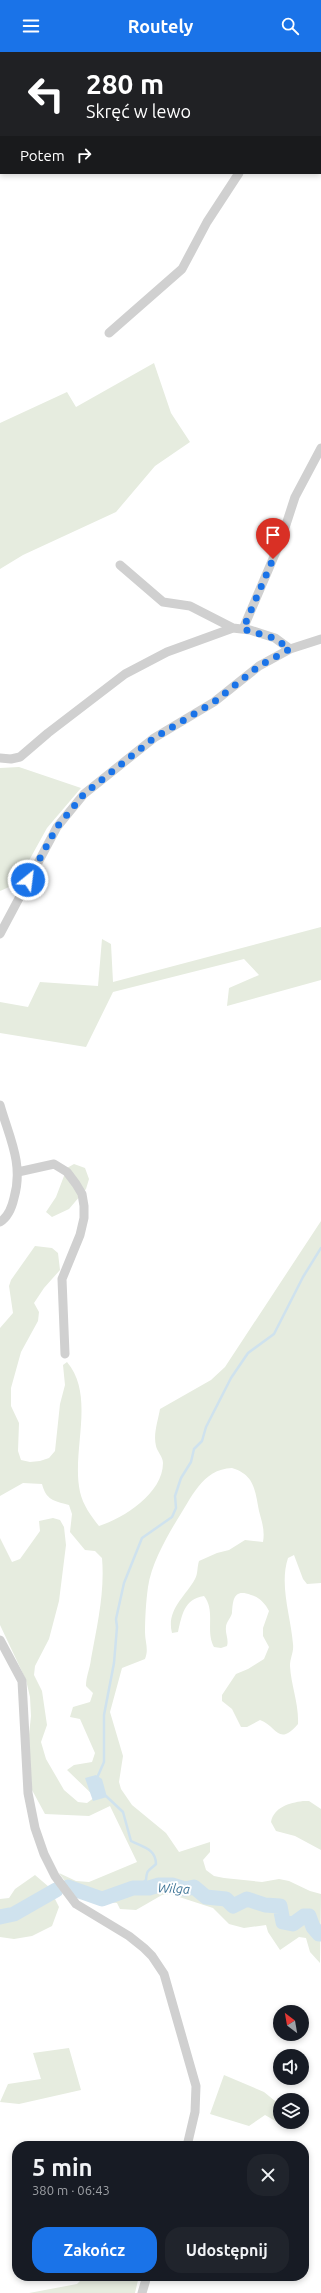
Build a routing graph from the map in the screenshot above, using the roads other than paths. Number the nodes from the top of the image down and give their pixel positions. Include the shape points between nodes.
1 (238, 174) edge
2 (109, 333) dead end
3 (321, 448) edge
4 (120, 565) dead end
5 (233, 628) junction
6 (243, 629) junction
7 (321, 638) edge
8 (290, 649) junction
9 (0, 758) edge
10 (0, 934) edge
11 (0, 1104) edge
12 (18, 1172) junction
13 (0, 1222) edge
14 (65, 1354) dead end
15 (0, 1640) edge
16 (188, 2141) edge
17 (145, 2281) edge
18 (142, 2293) edge

1 - 2 street via 207,222 182,269
3 - 6 street via 296,497 281,540
4 - 5 street via 163,602 190,606
5 - 6 street
5 - 9 street via 142,664 125,674 20,757
6 - 8 street via 274,638
7 - 8 street
8 - 10 street via 259,666 214,702 154,738 84,794 57,827
11 - 12 street via 13,1143
12 - 13 street via 13,1204
12 - 14 street via 54,1164 67,1172 82,1194 84,1218 80,1235 62,1278
15 - 16 street via 22,1681 28,1793 39,1842 55,1876 76,1904 129,1936 152,1956 164,1974 196,2086 195,2112
17 - 18 street

